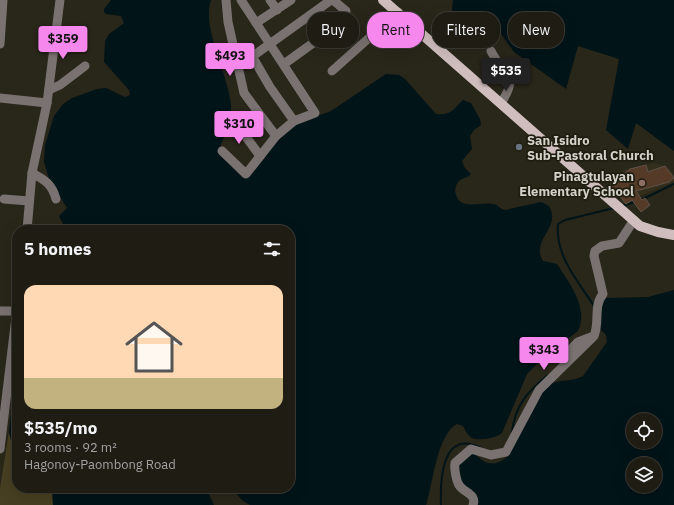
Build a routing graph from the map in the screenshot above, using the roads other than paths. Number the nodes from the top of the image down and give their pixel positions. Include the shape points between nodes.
1 (3, 0) edge
2 (60, 0) edge
3 (226, 0) edge
4 (241, 0) edge
5 (270, 0) edge
6 (291, 0) edge
7 (332, 0) edge
8 (383, 0) edge
9 (277, 10) junction
10 (398, 12) edge
11 (256, 23) junction
12 (424, 35) edge
13 (367, 40) edge
14 (0, 44) edge
15 (270, 44) junction
16 (491, 51) dead end
17 (252, 56) junction
18 (284, 64) junction
19 (85, 66) dead end
20 (239, 66) junction
21 (332, 71) dead end
22 (49, 90) junction
23 (0, 98) edge
24 (47, 103) junction
25 (501, 103) junction
26 (294, 121) junction
27 (236, 123) dead end
28 (276, 136) junction
29 (222, 151) dead end
30 (260, 156) junction
31 (32, 173) junction
32 (29, 197) junction
33 (4, 199) dead end
34 (56, 199) dead end
35 (634, 220) junction
36 (26, 225) edge
37 (674, 235) edge
38 (12, 310) edge
39 (0, 311) edge
40 (590, 337) junction
41 (12, 351) edge
42 (561, 359) dead end
43 (0, 449) edge
44 (473, 505) edge

1 - 14 street
2 - 22 street
3 - 20 street via 228,22
4 - 11 street
5 - 9 street
6 - 9 street
7 - 15 street
7 - 18 street via 346,11 345,20
8 - 10 main road
9 - 11 street
11 - 15 street
12 - 25 main road
13 - 21 street
15 - 17 street
15 - 18 street
16 - 25 street via 510,81 510,89
17 - 20 street
17 - 26 street
18 - 26 street via 315,113
19 - 22 street
20 - 28 street via 244,93
22 - 24 street
23 - 24 street
24 - 31 street
25 - 35 main road
26 - 28 street
27 - 30 street
28 - 30 street
29 - 30 street via 246,174
31 - 32 street
31 - 34 street via 49,183 54,189
32 - 33 street
32 - 36 street
35 - 37 main road via 644,228
35 - 40 street via 619,243 602,246 595,251 603,294 597,303 597,328
38 - 39 street
40 - 42 street via 578,342
40 - 44 street via 539,390 506,452 491,455 471,449 455,463 459,485 473,497
41 - 43 street

